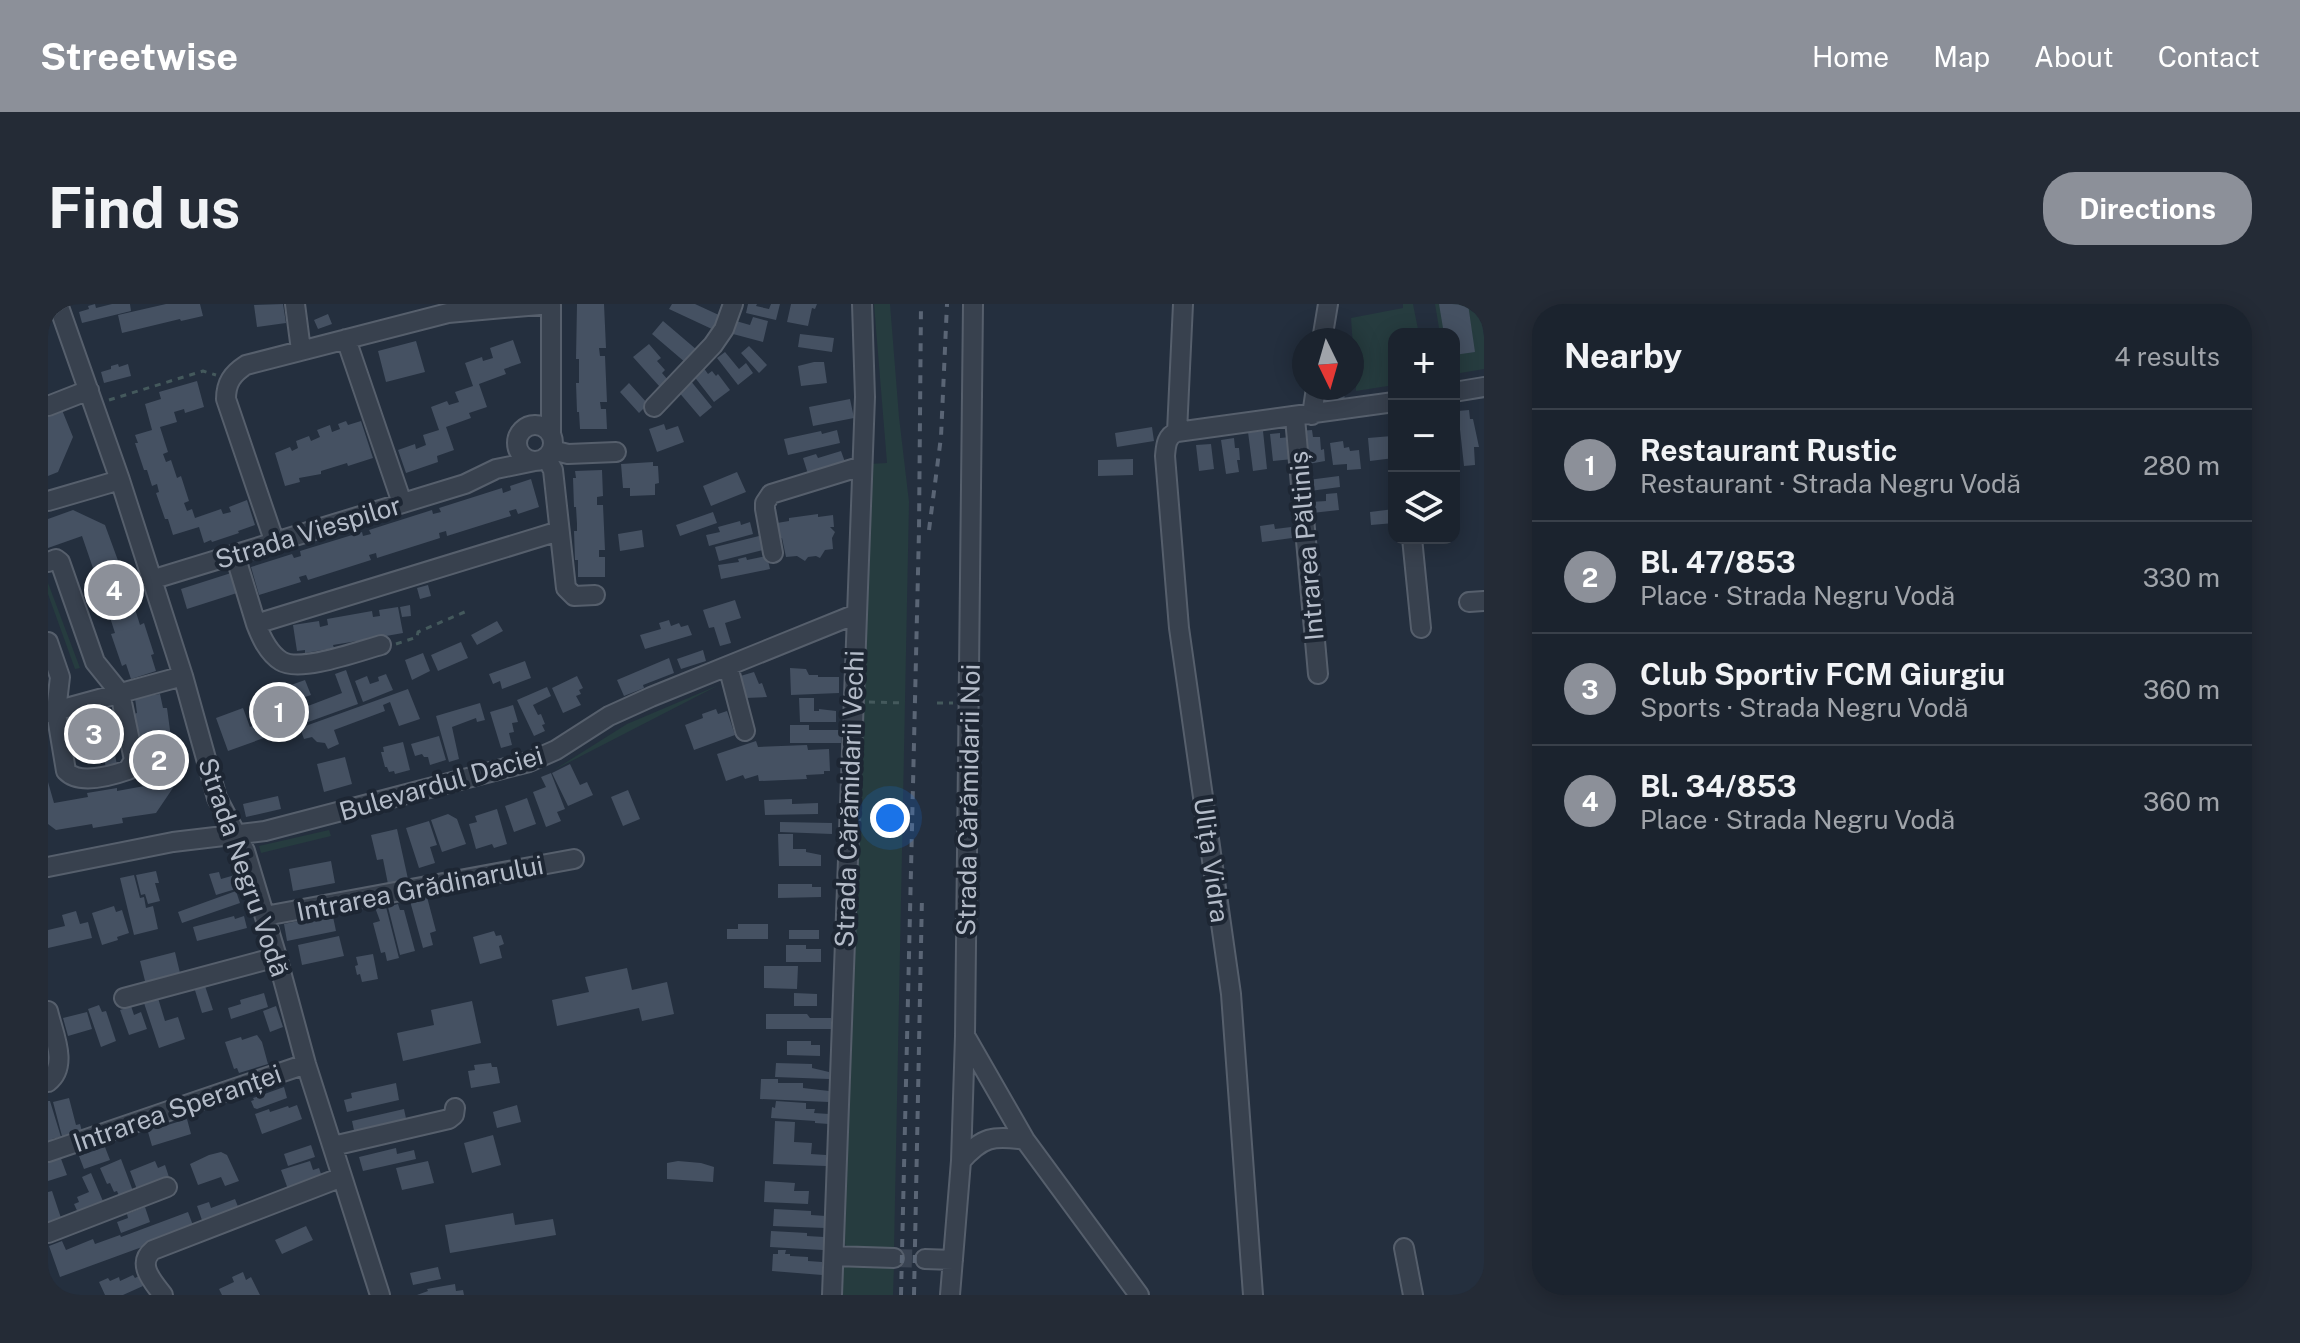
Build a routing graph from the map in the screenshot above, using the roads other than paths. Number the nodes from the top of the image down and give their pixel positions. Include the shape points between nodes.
1 (58, 304) edge
2 (295, 304) edge
3 (551, 304) edge
4 (733, 304) edge
5 (862, 304) edge
6 (973, 304) edge
7 (1183, 304) edge
8 (1328, 304) edge
9 (1324, 328) edge
10 (346, 339) junction
11 (301, 350) junction
12 (550, 371) junction
13 (1484, 387) edge
14 (1460, 391) edge
15 (92, 397) junction
16 (1310, 400) edge
17 (1388, 403) edge
18 (48, 406) edge
19 (654, 407) dead end
20 (1303, 416) junction
21 (1177, 432) junction
22 (521, 434) junction
23 (546, 451) junction
24 (616, 452) dead end
25 (862, 466) junction
26 (120, 480) junction
27 (465, 484) junction
28 (48, 501) edge
29 (402, 503) junction
30 (559, 531) junction
31 (275, 543) junction
32 (1413, 544) edge
33 (773, 553) dead end
34 (235, 555) junction
35 (48, 562) edge
36 (151, 580) junction
37 (595, 595) dead end
38 (856, 614) junction
39 (256, 624) junction
40 (1421, 628) dead end
41 (48, 642) edge
42 (381, 645) dead end
43 (728, 666) junction
44 (1318, 674) dead end
45 (183, 676) junction
46 (120, 693) junction
47 (52, 712) edge
48 (745, 731) dead end
49 (236, 835) junction
50 (574, 859) dead end
51 (48, 867) edge
52 (265, 916) junction
53 (277, 957) junction
54 (124, 998) dead end
55 (48, 1011) edge
56 (965, 1036) junction
57 (306, 1064) junction
58 (48, 1082) edge
59 (455, 1108) dead end
60 (1025, 1140) junction
61 (333, 1146) junction
62 (48, 1152) edge
63 (961, 1161) junction
64 (342, 1177) junction
65 (167, 1187) dead end
66 (48, 1233) edge
67 (1404, 1248) dead end
68 (834, 1256) junction
69 (894, 1258) tunnel mouth
70 (925, 1259) tunnel mouth
71 (953, 1260) junction
72 (163, 1295) edge
73 (380, 1295) edge
74 (832, 1295) edge
75 (950, 1295) edge
76 (1139, 1295) edge
77 (1253, 1295) edge
78 (1413, 1295) edge

1 - 15 street, Strada Negru Vodă
2 - 11 street
3 - 10 street via 448,313
3 - 12 street, Strada Viespilor
4 - 19 street via 713,345
5 - 25 street, Strada Cărămidarii Vechi
6 - 56 street, Strada Cărămidarii Noi
7 - 21 street, Ulița Vidra
8 - 9 street
10 - 11 street
10 - 29 street
11 - 31 street via 246,365 226,388
12 - 22 street, Strada Viespilor
12 - 23 street, Strada Viespilor
13 - 14 street
15 - 18 street
15 - 26 street, Strada Negru Vodă
16 - 20 street, Intrarea Păltiniș
17 - 20 street
20 - 21 street
20 - 44 street, Intrarea Păltiniș
21 - 77 street, Ulița Vidra via 1167,440 1165,456 1174,577 1231,994
22 - 23 street via 520,452 526,459
22 - 23 street via 532,426 547,430
22 - 27 street, Strada Viespilor
23 - 24 street
23 - 27 street, Strada Viespilor
23 - 30 street
25 - 33 street via 771,494 765,509
25 - 38 street, Strada Cărămidarii Vechi
26 - 28 street
26 - 36 street, Strada Negru Vodă
27 - 29 street, Strada Viespilor
29 - 31 street, Strada Viespilor
30 - 37 street via 566,588 574,596
30 - 39 street
31 - 34 street, Strada Viespilor
32 - 40 street
34 - 36 street, Strada Viespilor
34 - 39 street
35 - 46 street via 60,562 95,662
36 - 45 street, Strada Negru Vodă
38 - 43 street, Bulevardul Daciei
38 - 68 street, Strada Cărămidarii Vechi
39 - 42 street via 270,652 285,663 310,663
41 - 47 street via 60,677
43 - 48 street
43 - 49 street, Bulevardul Daciei via 609,716 529,762
45 - 46 street
45 - 49 street, Strada Negru Vodă via 217,798
46 - 47 street
46 - 47 street via 134,760 121,773 70,776
49 - 51 street, Bulevardul Daciei
49 - 52 street, Strada Negru Vodă
50 - 52 street, Intrarea Grădinarului
52 - 53 street, Strada Negru Vodă
53 - 54 street
53 - 57 street, Strada Negru Vodă
55 - 58 street via 60,1062
56 - 60 street
56 - 63 street, Strada Cărămidarii Noi
57 - 61 street, Strada Negru Vodă
57 - 62 street, Intrarea Speranței
59 - 61 street via 449,1119
60 - 63 street via 987,1140
60 - 76 street
61 - 64 street, Strada Negru Vodă
63 - 71 street, Strada Cărămidarii Noi
64 - 72 street via 153,1250 145,1263
64 - 73 street, Strada Negru Vodă
65 - 66 street
67 - 78 street
68 - 69 street
68 - 74 street, Strada Cărămidarii Vechi
70 - 71 street
71 - 75 street, Strada Cărămidarii Noi

